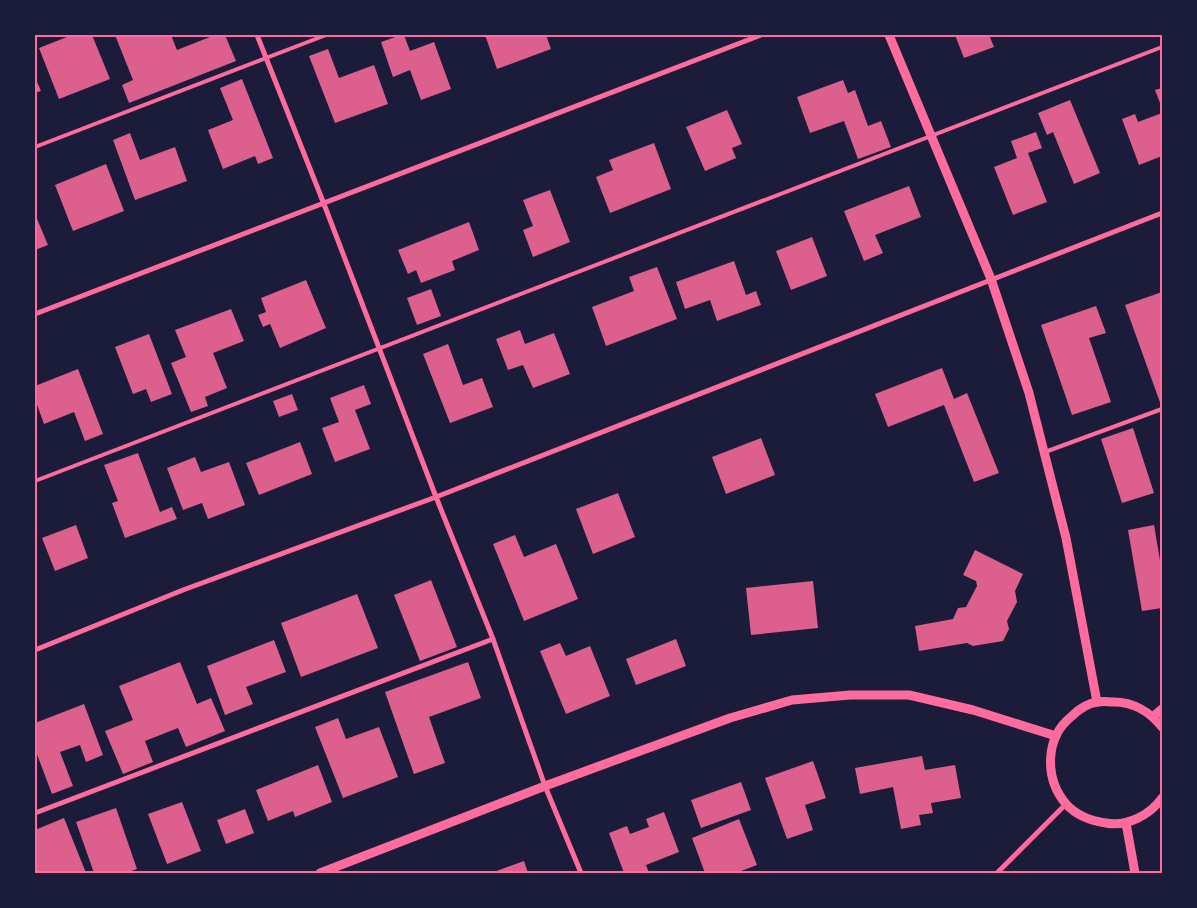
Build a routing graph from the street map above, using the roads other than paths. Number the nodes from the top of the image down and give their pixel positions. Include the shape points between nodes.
1 (257, 35) edge
2 (326, 35) edge
3 (761, 35) edge
4 (889, 35) edge
5 (1162, 47) edge
6 (266, 59) junction
7 (931, 135) junction
8 (35, 147) edge
9 (324, 204) junction
10 (1162, 213) edge
11 (991, 279) junction
12 (35, 314) edge
13 (379, 348) junction
14 (1162, 409) edge
15 (1044, 452) junction
16 (35, 481) edge
17 (436, 497) junction
18 (493, 639) junction
19 (35, 650) edge
20 (1097, 702) junction
21 (1162, 709) edge
22 (1154, 716) junction
23 (1162, 727) edge
24 (1056, 736) junction
25 (545, 786) junction
26 (1162, 798) edge
27 (1066, 804) junction
28 (35, 813) edge
29 (1126, 823) junction
30 (320, 873) edge
31 (581, 873) edge
32 (997, 873) edge
33 (1135, 873) edge

1 - 6 street
2 - 6 lane
3 - 9 street
4 - 7 street
5 - 7 lane
6 - 8 lane
6 - 9 street
7 - 11 street
7 - 13 lane
9 - 12 street
9 - 13 street
10 - 11 street
11 - 15 street via 1029,393
11 - 17 street
13 - 16 lane
13 - 17 street
14 - 15 lane
15 - 20 street via 1066,538
17 - 18 street
17 - 19 street via 183,590
18 - 25 street
18 - 28 street
20 - 22 street via 1126,702
20 - 24 street via 1073,714
21 - 22 street
22 - 23 street
24 - 25 street via 973,710 909,695 802,699 730,718
24 - 27 street via 1051,750 1052,779
25 - 30 street
25 - 31 street
26 - 29 street via 1151,810
27 - 29 street via 1094,821
27 - 32 street
29 - 33 street

